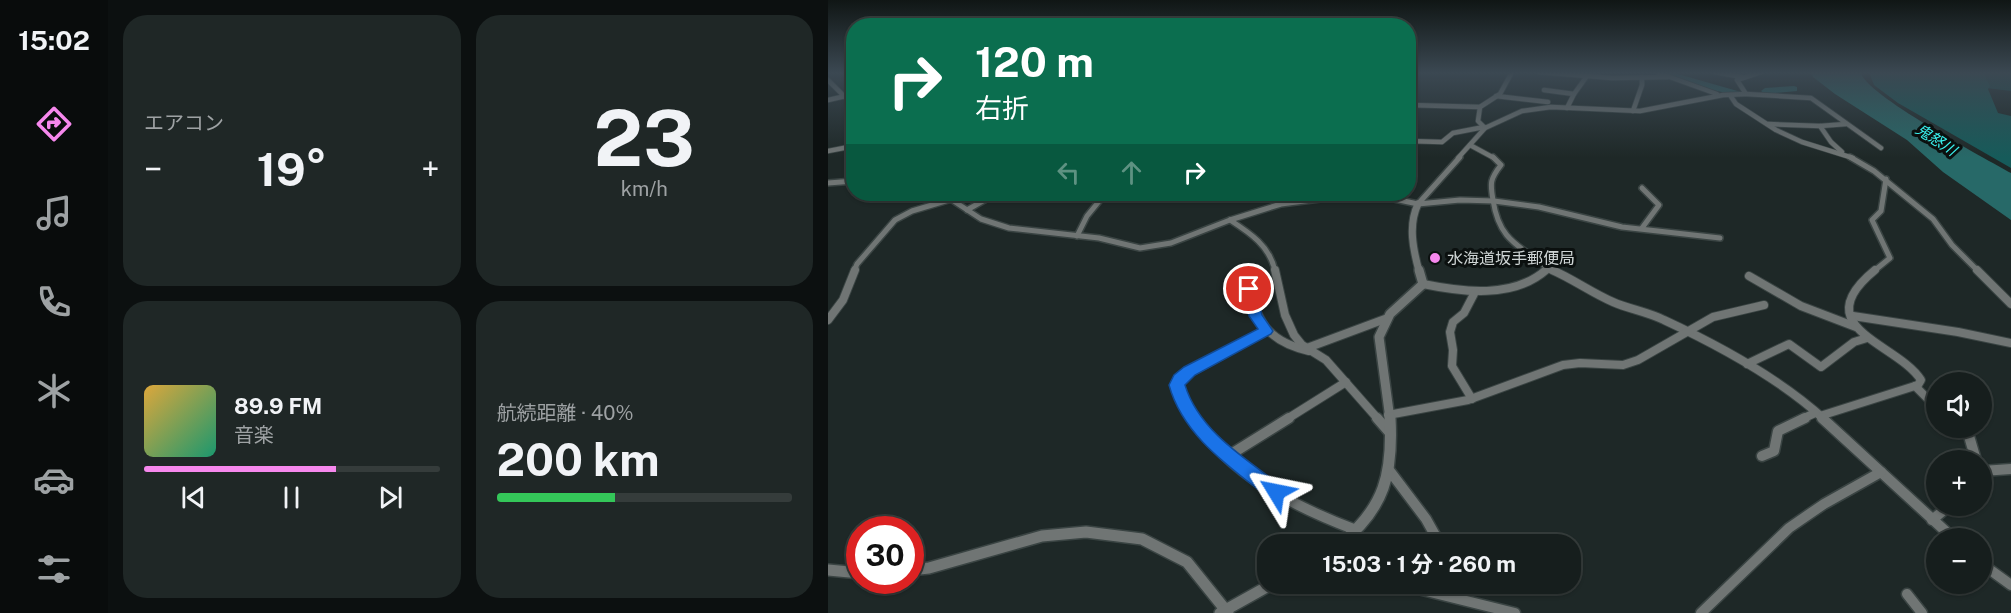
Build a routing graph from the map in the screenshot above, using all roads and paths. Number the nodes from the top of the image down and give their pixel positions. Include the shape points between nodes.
1 (1489, 101) edge
2 (1536, 101) edge
3 (1571, 101) edge
4 (1637, 101) edge
5 (1692, 101) edge
6 (1734, 101) edge
7 (1815, 101) edge
8 (1548, 102) dead end
9 (1416, 105) edge
10 (1480, 107) junction
11 (1567, 108) junction
12 (1634, 111) junction
13 (1765, 124) junction
14 (1846, 124) junction
15 (1820, 126) junction
16 (1485, 127) junction
17 (1416, 141) edge
18 (1470, 145) junction
19 (846, 148) edge
20 (1881, 148) dead end
21 (828, 151) edge
22 (1846, 155) junction
23 (1886, 180) junction
24 (846, 181) edge
25 (828, 183) edge
26 (1642, 188) dead end
27 (937, 201) edge
28 (955, 201) edge
29 (983, 201) edge
30 (1099, 201) edge
31 (1304, 201) edge
32 (1404, 201) edge
33 (1494, 201) junction
34 (1418, 204) junction
35 (967, 210) junction
36 (1230, 220) junction
37 (1642, 228) junction
38 (1077, 236) junction
39 (1720, 238) dead end
40 (1548, 267) junction
41 (1749, 276) dead end
42 (1423, 284) junction
43 (1249, 289) dead end
44 (1475, 292) junction
45 (2011, 304) edge
46 (1764, 305) dead end
47 (1853, 316) junction
48 (1385, 319) junction
49 (828, 320) edge
50 (1856, 327) junction
51 (1266, 331) junction
52 (1687, 331) junction
53 (1867, 338) junction
54 (2011, 343) edge
55 (1310, 350) junction
56 (1747, 364) junction
57 (1346, 382) junction
58 (1915, 386) junction
59 (1926, 397) edge
60 (1472, 399) junction
61 (1388, 415) junction
62 (1817, 415) junction
63 (1390, 433) junction
64 (1228, 456) junction
65 (1762, 456) dead end
66 (2011, 469) edge
67 (1389, 470) junction
68 (1992, 470) edge
69 (1881, 472) junction
70 (1937, 516) edge
71 (1932, 520) junction
72 (1941, 528) edge
73 (1356, 530) junction
74 (1351, 534) edge
75 (1434, 534) edge
76 (924, 569) edge
77 (828, 570) edge
78 (1992, 571) edge
79 (846, 572) edge
80 (2011, 585) edge
81 (1257, 593) edge
82 (1461, 594) edge
83 (1907, 594) dead end
84 (1225, 612) edge
85 (1515, 613) edge
86 (1701, 613) edge
87 (1922, 613) edge

1 - 10 street
2 - 8 street
3 - 11 street
4 - 12 street
5 - 12 street
6 - 13 street
7 - 14 street
9 - 10 street
10 - 16 street via 1478,121
11 - 12 street
11 - 16 street via 1522,111
13 - 15 street
13 - 22 street via 1785,135
14 - 15 street
14 - 20 street
15 - 22 street
16 - 17 street via 1452,133 1442,142
16 - 18 street
18 - 33 street via 1501,165 1492,176
18 - 34 street
19 - 21 street
22 - 23 street
23 - 45 street via 1933,219 1952,245
23 - 47 street via 1881,210 1872,220 1890,258 1860,283 1850,297 1848,305
24 - 25 street
26 - 37 street via 1659,205
27 - 49 street via 896,220 857,264 843,300
28 - 35 street
29 - 35 street
30 - 38 street
31 - 36 street
32 - 34 street
33 - 34 street
33 - 37 street
33 - 40 street via 1501,230
34 - 42 street via 1413,241
35 - 38 street via 1010,228
36 - 38 street via 1156,247
36 - 55 street via 1266,248 1273,261 1285,315 1294,335
37 - 39 street
40 - 44 street via 1527,282
40 - 52 street via 1611,301
41 - 50 street via 1800,308
42 - 44 street
42 - 48 street
43 - 51 street via 1256,316
44 - 60 street via 1450,332 1452,366
46 - 52 street via 1713,317
47 - 50 street
47 - 54 street
48 - 55 street
48 - 61 street via 1378,337
50 - 53 street
51 - 55 street via 1297,349
51 - 64 street via 1190,371 1177,385 1180,397 1212,442
52 - 56 street
52 - 60 street via 1623,365 1563,365
53 - 56 street via 1854,342 1821,367 1789,344
53 - 58 street via 1916,372 1921,380
55 - 57 street via 1326,360
56 - 62 street
57 - 63 street
57 - 64 street
58 - 59 street
58 - 62 street
60 - 61 street
61 - 63 street
62 - 65 street via 1778,431 1774,451
62 - 69 street
63 - 67 street
64 - 73 street via 1314,515
66 - 68 street
67 - 73 street via 1381,496
67 - 75 street
69 - 71 street
69 - 86 street via 1789,528
70 - 71 street
71 - 72 street
73 - 74 street
76 - 84 street via 1042,536 1086,532 1142,539 1187,562
77 - 79 street
78 - 80 street
81 - 84 street
82 - 85 street
83 - 87 street

